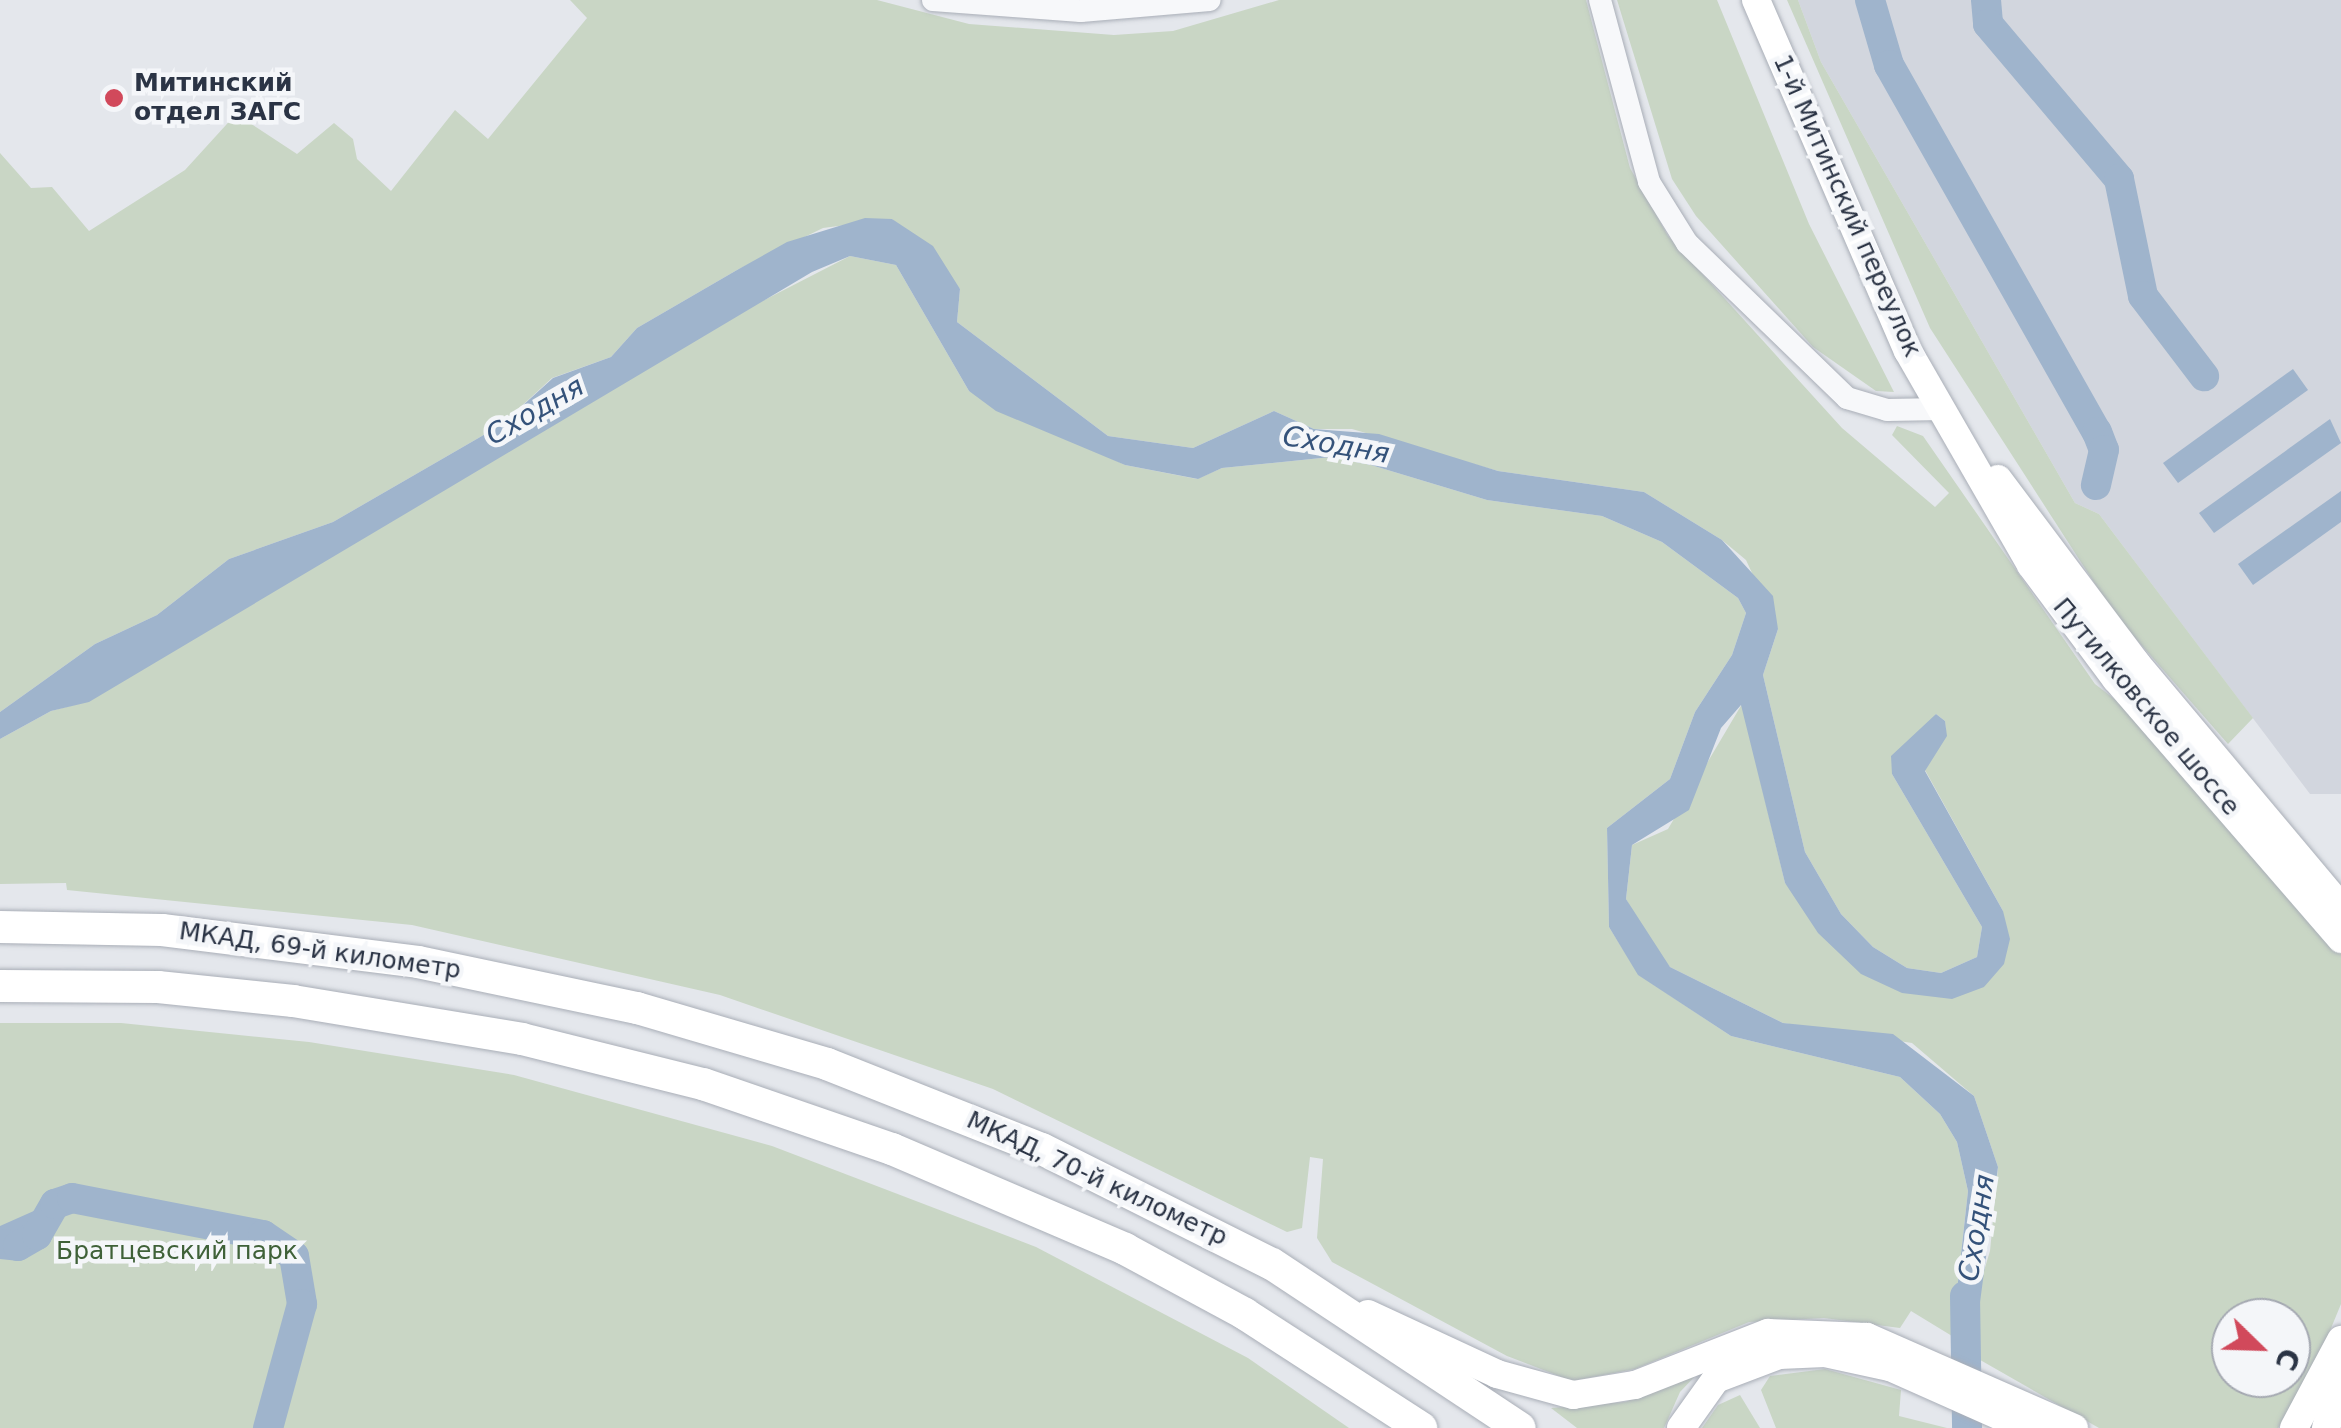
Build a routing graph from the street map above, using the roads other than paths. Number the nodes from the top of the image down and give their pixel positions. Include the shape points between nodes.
1 (933, 0) edge
2 (1210, 0) edge
3 (1600, 0) edge
4 (1756, 0) edge
5 (1943, 409) junction
6 (2341, 907) edge
7 (0, 927) edge
8 (2341, 939) edge
9 (0, 986) edge
10 (637, 1008) joint
11 (1304, 1284) junction
12 (2341, 1340) edge
13 (1927, 1372) junction
14 (2341, 1377) edge
15 (2012, 1414) edge
16 (1421, 1428) edge
17 (1520, 1428) edge
18 (1682, 1428) edge
19 (2074, 1428) edge
20 (2294, 1428) edge
21 (2326, 1428) edge

1 - 2 street via 1096,10
3 - 5 street via 1649,182 1687,243 1847,398 1888,410
4 - 5 main road, 1-й Митинский переулок via 1872,276
5 - 6 main road, Путилковское шоссе via 2136,662
5 - 8 main road, Путилковское шоссе via 2072,624
7 - 10 highway, МКАД, 69-й километр via 302,944
9 - 16 highway, МКАД, 70-й километр via 158,987 293,1001 626,1063 807,1117 1028,1204 1245,1314
10 - 11 highway, МКАД, 70-й километр via 914,1096 1149,1199
11 - 13 main road via 1497,1374 1573,1395 1635,1385 1768,1333 1866,1337
11 - 17 highway, МКАД, 70-й километр
12 - 20 main road
13 - 15 main road
13 - 18 main road via 1780,1355 1716,1379
14 - 21 main road
15 - 19 main road

